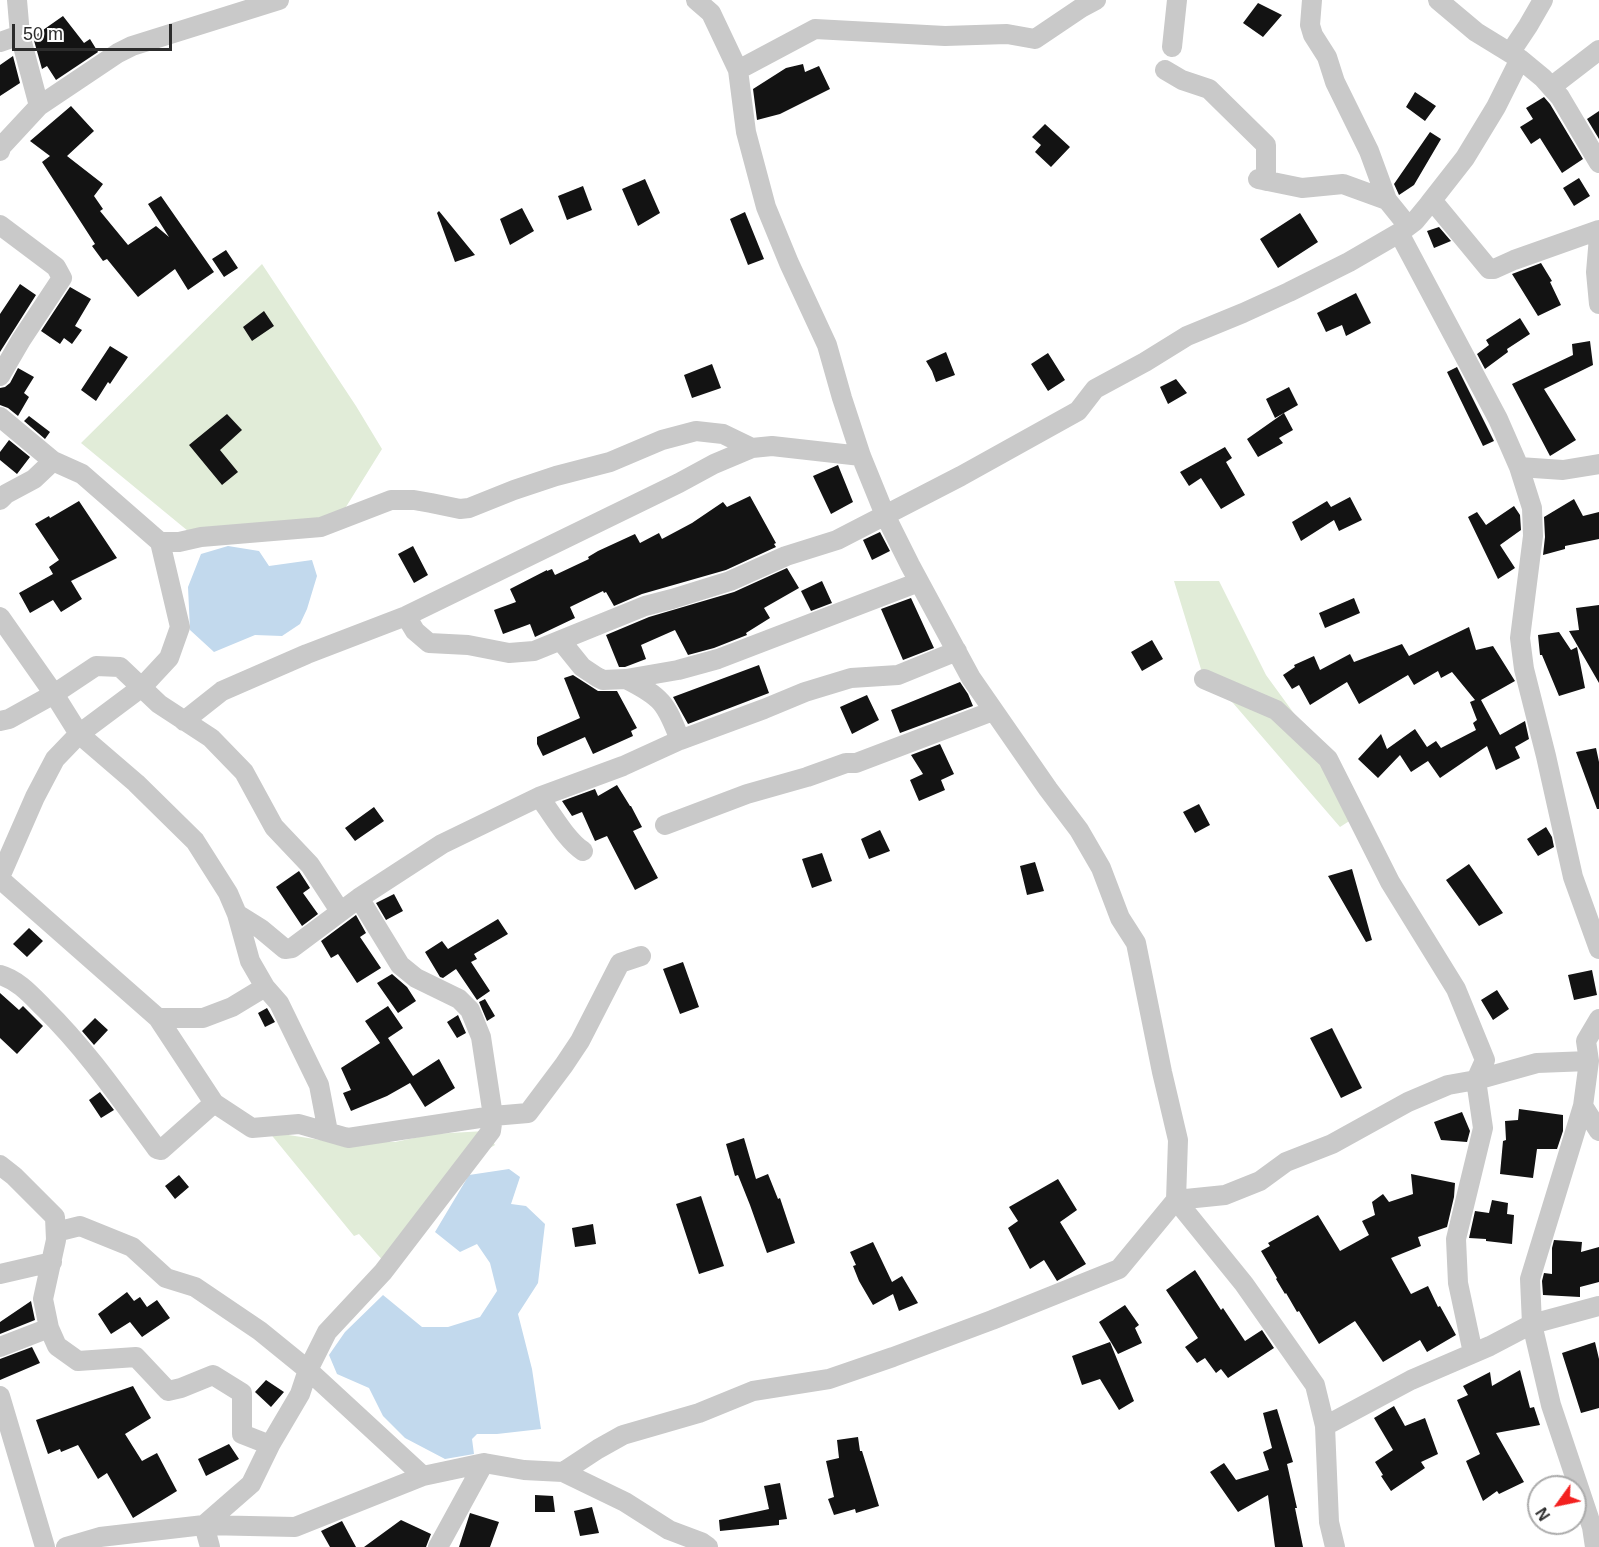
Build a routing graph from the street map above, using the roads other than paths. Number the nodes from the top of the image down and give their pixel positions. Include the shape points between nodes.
1 (16, 0) edge
2 (279, 0) edge
3 (696, 0) edge
4 (1096, 0) edge
5 (1312, 0) edge
6 (1438, 0) edge
7 (1543, 0) edge
8 (1180, 1) edge
9 (20, 35) junction
10 (0, 42) edge
11 (1172, 47) dead end
12 (1599, 50) edge
13 (1515, 56) junction
14 (738, 70) junction
15 (1165, 70) dead end
16 (1551, 87) junction
17 (39, 106) junction
18 (0, 151) edge
19 (1598, 159) edge
20 (1387, 200) junction
21 (1432, 200) junction
22 (0, 225) edge
23 (1403, 229) junction
24 (1599, 231) edge
25 (1599, 237) edge
26 (1599, 304) edge
27 (0, 376) edge
28 (0, 417) edge
29 (752, 448) junction
30 (861, 456) junction
31 (53, 461) junction
32 (1599, 464) edge
33 (1519, 467) junction
34 (0, 500) edge
35 (885, 515) junction
36 (160, 542) junction
37 (919, 582) junction
38 (406, 616) junction
39 (0, 617) edge
40 (561, 641) junction
41 (957, 651) junction
42 (1204, 679) dead end
43 (626, 680) junction
44 (142, 687) junction
45 (54, 694) junction
46 (993, 711) junction
47 (0, 721) edge
48 (184, 721) junction
49 (79, 734) junction
50 (680, 740) junction
51 (539, 797) junction
52 (665, 825) dead end
53 (583, 851) dead end
54 (0, 878) edge
55 (359, 898) junction
56 (340, 911) junction
57 (237, 914) junction
58 (1599, 949) edge
59 (642, 956) dead end
60 (0, 975) edge
61 (265, 987) junction
62 (158, 1018) junction
63 (1599, 1019) edge
64 (1589, 1061) junction
65 (1476, 1080) junction
66 (214, 1103) junction
67 (1583, 1106) junction
68 (493, 1116) junction
69 (1599, 1131) edge
70 (328, 1132) junction
71 (0, 1165) edge
72 (1176, 1200) junction
73 (56, 1232) junction
74 (52, 1262) junction
75 (0, 1274) edge
76 (1599, 1306) edge
77 (1532, 1324) junction
78 (50, 1328) junction
79 (0, 1347) edge
80 (1473, 1353) junction
81 (308, 1370) junction
82 (0, 1396) edge
83 (1325, 1426) junction
84 (270, 1444) junction
85 (484, 1463) junction
86 (563, 1472) junction
87 (423, 1476) junction
88 (204, 1525) junction
89 (45, 1547) edge
90 (66, 1547) edge
91 (210, 1547) edge
92 (438, 1547) edge
93 (708, 1547) edge
94 (1335, 1547) edge
95 (1594, 1547) edge

1 - 9 street
2 - 17 street via 132,46
3 - 14 street via 711,12
4 - 14 street via 1035,39 1007,34 945,36 815,29
5 - 20 street via 1312,34 1327,57
6 - 13 street via 1476,32
7 - 13 street
8 - 11 street
9 - 10 street
9 - 17 street
12 - 16 street
13 - 16 street
13 - 21 street via 1496,106 1465,158
14 - 30 street via 746,132 766,207 827,345
15 - 20 street via 1209,89 1266,145 1262,180 1302,188 1343,184
16 - 19 street
17 - 18 street
20 - 23 street
21 - 23 street
21 - 24 street via 1489,269
22 - 27 street via 56,267 62,278
23 - 33 street
23 - 35 street via 1289,292 1187,336 1095,389 1078,411
25 - 26 street
28 - 31 street
29 - 30 street via 772,446
29 - 36 street via 723,434 696,431 469,508 392,500 321,527
29 - 38 street
30 - 35 street
31 - 34 street via 34,479
31 - 36 street via 82,474
32 - 33 street via 1563,470
33 - 58 street via 1532,508 1533,536 1520,638 1524,669 1573,877
35 - 37 street
35 - 40 street via 837,540 786,556 730,581 645,606
36 - 44 street via 180,627 169,658
37 - 41 street
37 - 43 street via 717,660
38 - 40 street via 429,643 509,653 534,651
38 - 48 street via 222,691
39 - 45 street
40 - 43 street via 582,667 597,677
41 - 46 street
41 - 50 street via 898,675 851,678 805,692
42 - 65 street via 1276,710 1328,759 1390,882 1456,989 1485,1060
43 - 50 street via 660,700
44 - 45 street via 120,667 96,666
44 - 48 street
44 - 49 street
45 - 47 street
45 - 49 street
46 - 52 street via 856,763 747,794
46 - 72 street via 1079,830 1101,868 1120,918 1136,943 1179,1140
48 - 56 street via 211,738 244,772 274,827 310,865
49 - 54 street via 56,759 34,798
49 - 57 street via 195,841
50 - 51 street
51 - 53 street
51 - 55 street via 442,844
54 - 62 street
55 - 56 street
55 - 68 street via 400,964 416,978 459,999 470,1010 481,1037
56 - 57 street via 292,948 285,949
57 - 61 street via 250,961
59 - 68 street via 620,963 580,1041 528,1113
60 - 66 street via 22,986 62,1025 157,1149 161,1150
61 - 62 street via 232,1008 203,1018
61 - 70 street via 279,1003 319,1085
62 - 66 street
63 - 64 street via 1586,1041
64 - 65 street via 1537,1063
64 - 67 street
65 - 72 street via 1448,1085 1408,1102 1332,1144 1286,1162 1260,1181 1225,1195
65 - 80 street via 1484,1128 1456,1239 1458,1283
66 - 70 street via 252,1128 299,1124
67 - 69 street
67 - 77 street via 1530,1279
68 - 70 street via 348,1138
68 - 81 street via 491,1131 383,1272 327,1332
71 - 73 street via 55,1217
72 - 83 street via 1244,1284 1315,1385
72 - 86 street via 1119,1269 829,1379 753,1391 699,1413 623,1435
73 - 74 street
73 - 81 street via 80,1226 132,1247 166,1278 195,1287 260,1331
74 - 75 street
74 - 78 street via 43,1299
76 - 77 street
77 - 80 street
77 - 95 street via 1551,1405 1592,1527
78 - 79 street
78 - 84 street via 57,1346 78,1361 136,1357 168,1392 213,1375 242,1393 242,1434
80 - 83 street
81 - 84 street via 300,1394
81 - 87 street
82 - 89 street
83 - 94 street via 1329,1522
84 - 88 street via 251,1484
85 - 86 street
85 - 87 street
85 - 92 street
86 - 93 street
87 - 88 street via 295,1527
88 - 90 street via 100,1537
88 - 91 street

